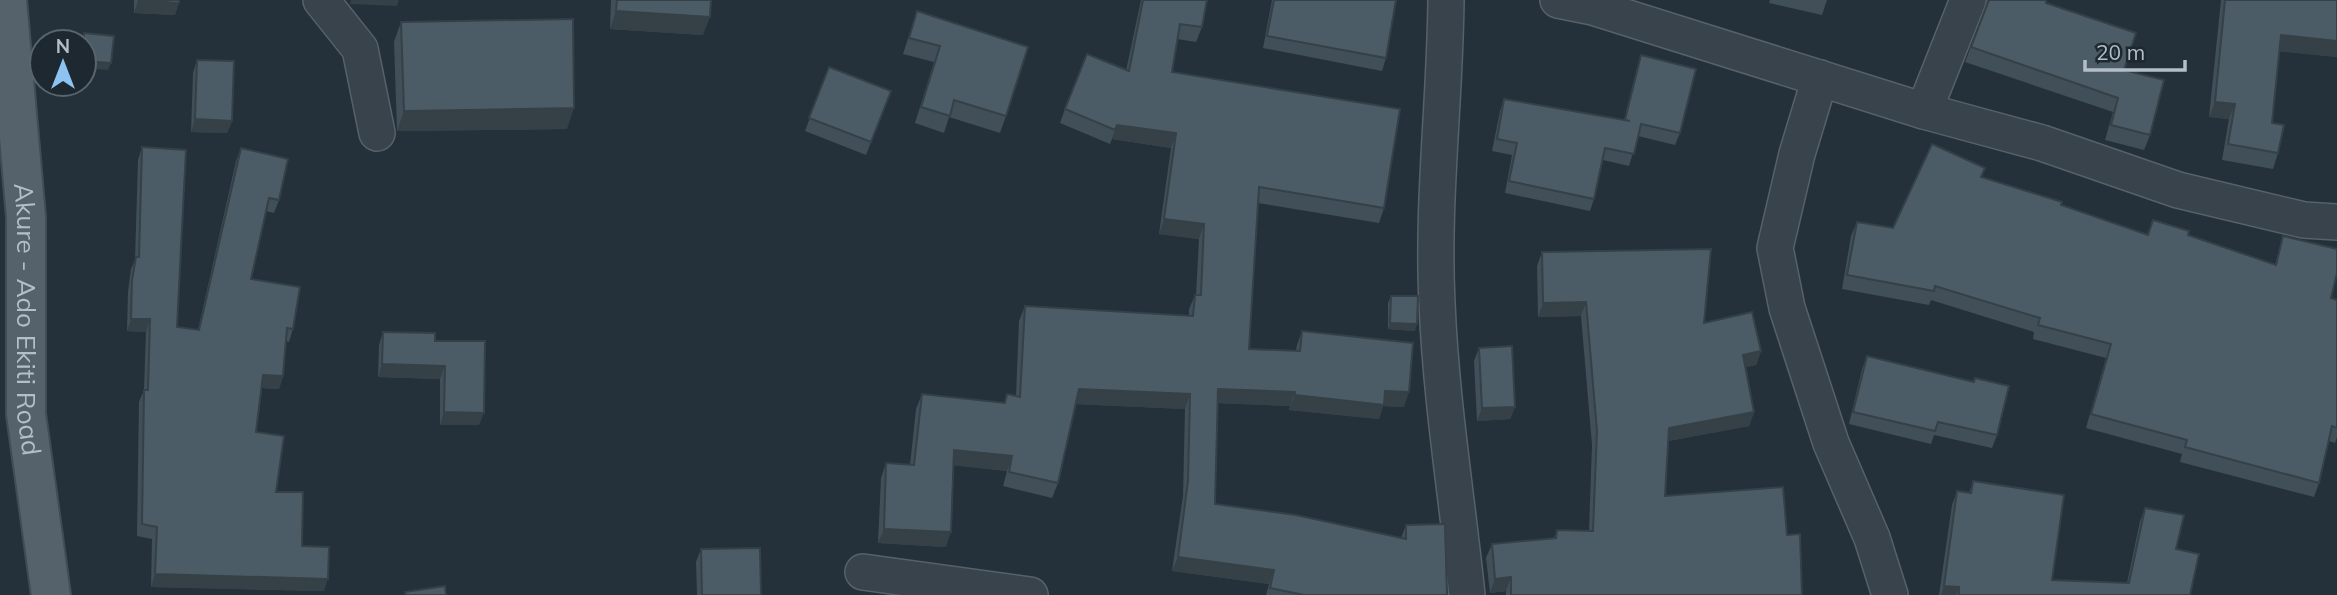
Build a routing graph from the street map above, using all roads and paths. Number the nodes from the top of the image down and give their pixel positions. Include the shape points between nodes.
1 (7, 0) edge
2 (321, 0) edge
3 (1446, 0) edge
4 (1558, 0) edge
5 (1968, 0) edge
6 (1820, 78) junction
7 (8, 110) edge
8 (1924, 111) junction
9 (377, 133) dead end
10 (2337, 222) edge
11 (863, 572) dead end
12 (51, 595) edge
13 (1030, 595) edge
14 (1467, 595) edge
15 (1890, 595) edge

1 - 7 main road, Akure - Ado Ekiti Road
2 - 9 street via 360,49
3 - 14 street via 1437,156 1437,303
4 - 6 street
5 - 8 street
6 - 8 street
6 - 15 street via 1775,248 1787,308 1831,443 1872,538
7 - 12 main road, Akure - Ado Ekiti Road via 26,217 26,414
8 - 10 street via 2042,143 2178,190 2305,220
11 - 13 street

